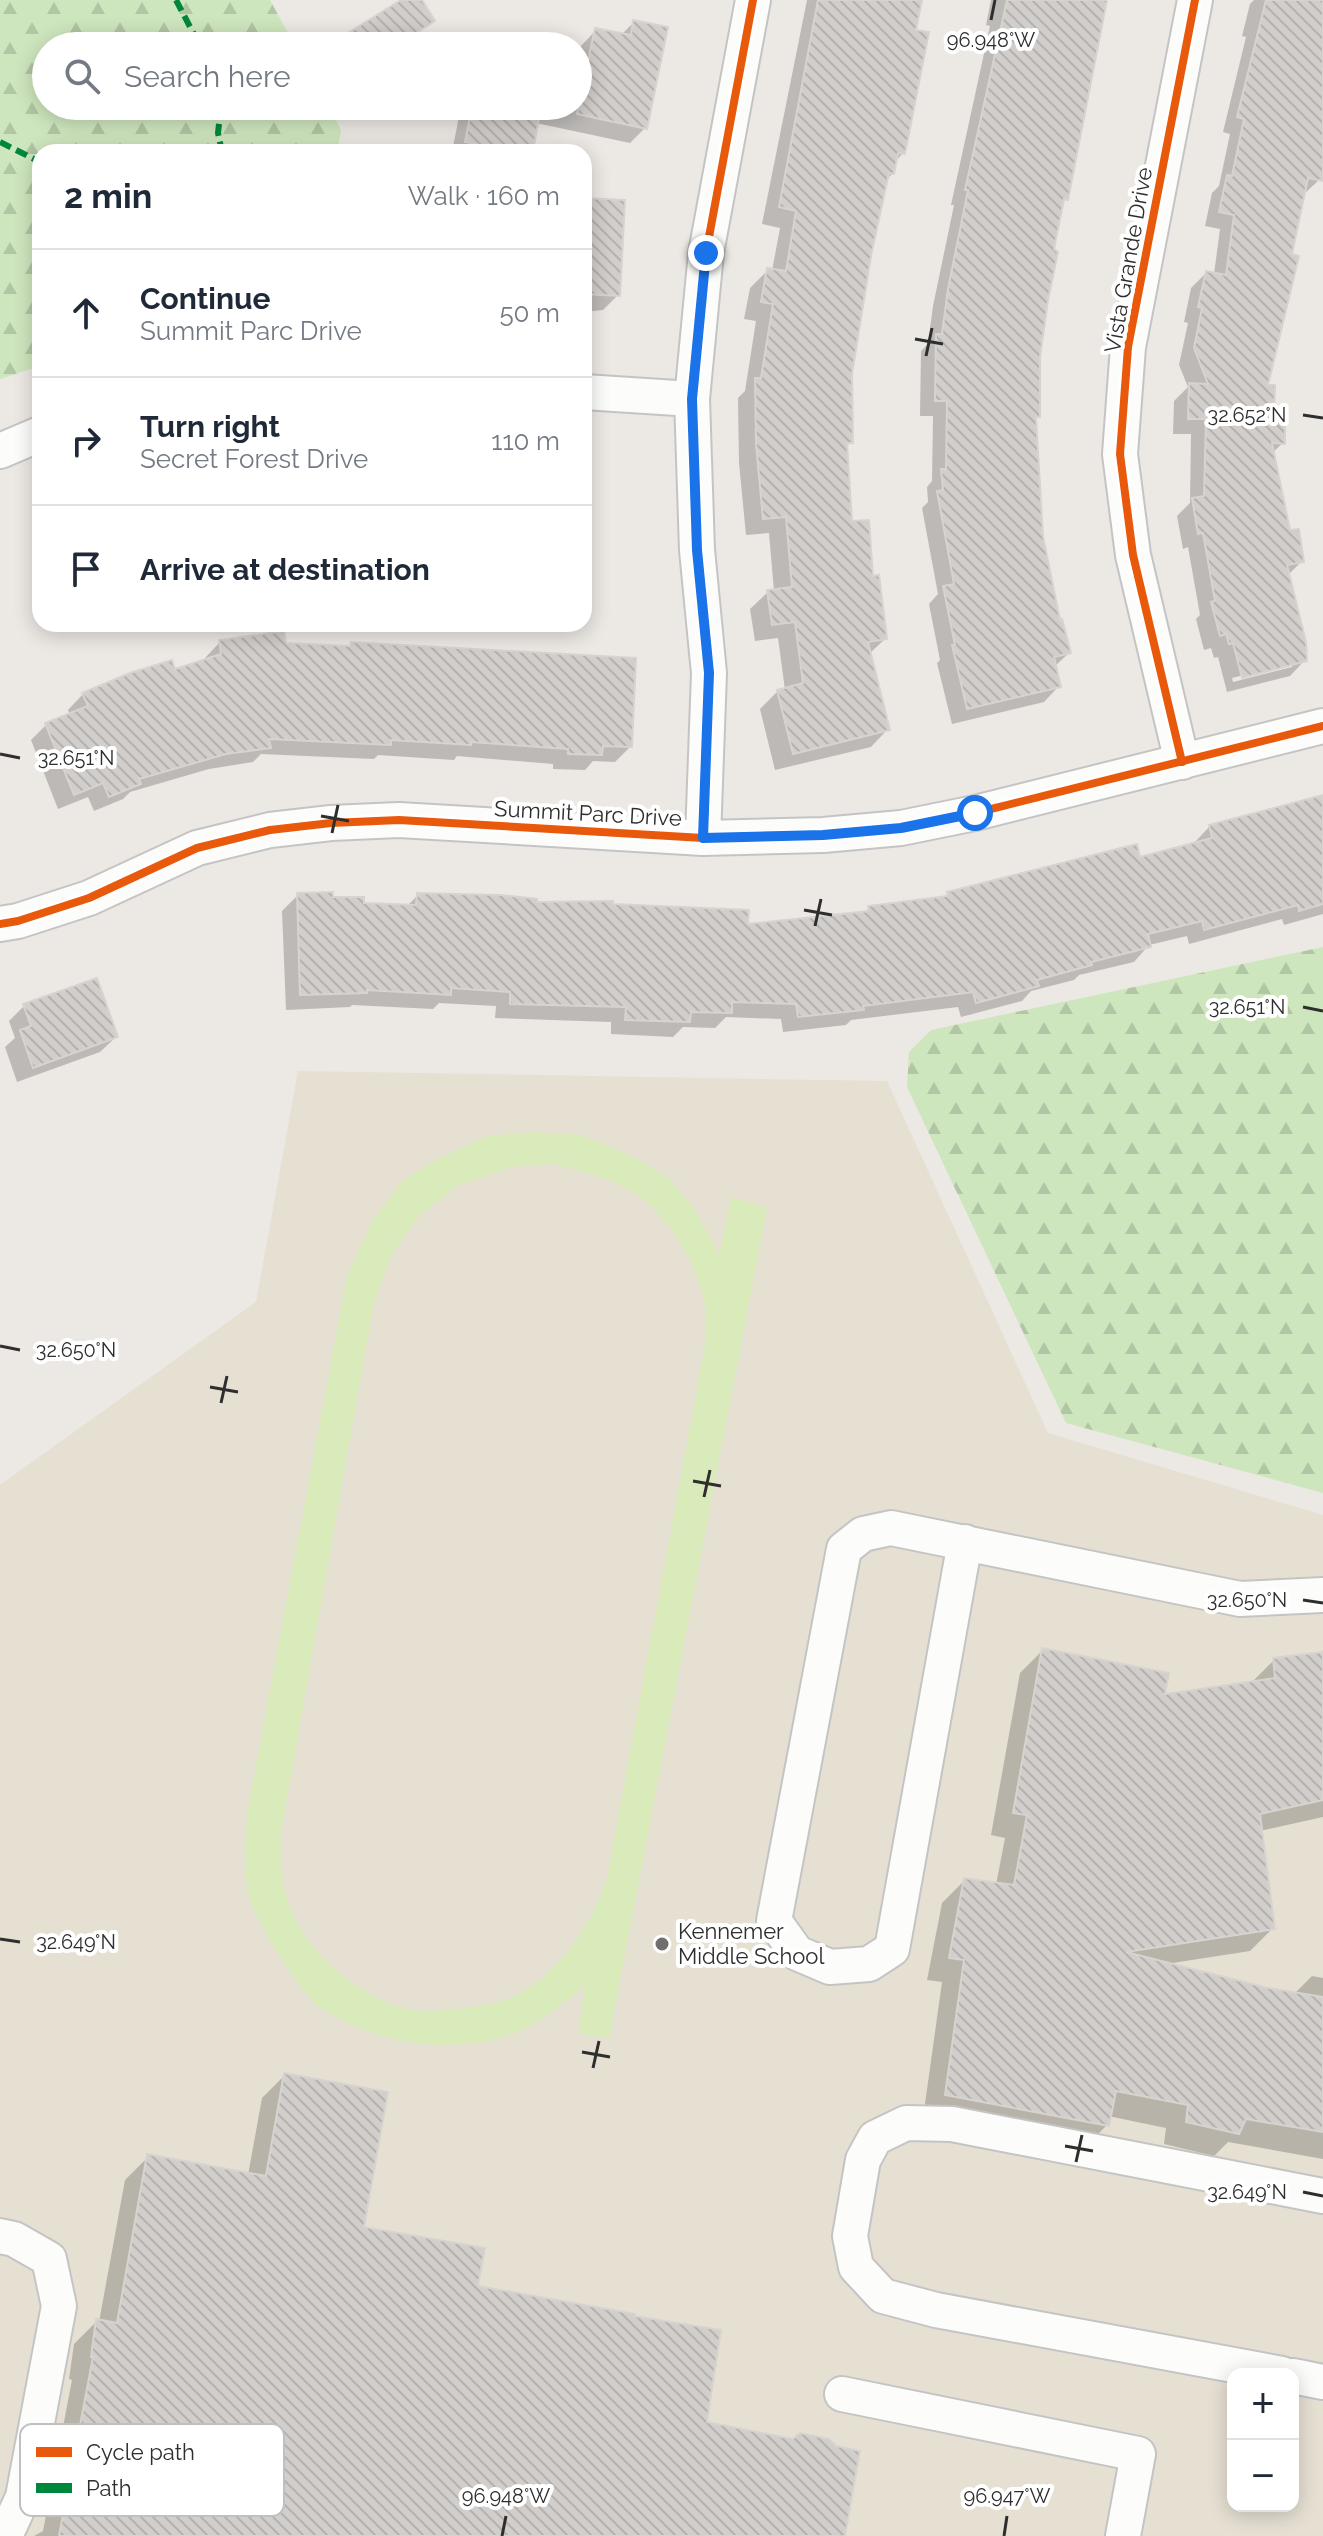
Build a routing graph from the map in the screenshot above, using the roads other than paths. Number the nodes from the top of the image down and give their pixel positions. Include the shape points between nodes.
1 (753, 0) edge
2 (1195, 0) edge
3 (592, 393) edge
4 (692, 399) junction
5 (32, 437) edge
6 (0, 451) edge
7 (1323, 726) edge
8 (1182, 762) junction
9 (703, 838) junction
10 (0, 924) edge
11 (965, 1542) junction
12 (1323, 1595) edge
13 (1323, 2196) edge
14 (0, 2236) edge
15 (1250, 2368) edge
16 (1299, 2377) edge
17 (1323, 2382) edge
18 (842, 2394) dead end
19 (37, 2424) edge
20 (20, 2504) edge
21 (5, 2536) edge
22 (1123, 2536) edge

1 - 4 street via 706,253
2 - 8 street, Vista Grande Drive via 1128,347 1120,454 1133,555
3 - 4 street
4 - 9 street via 697,550 709,673
5 - 6 street
7 - 8 street, Summit Parc Drive
8 - 9 street, Summit Parc Drive via 901,828
9 - 10 street, Summit Parc Drive via 399,820 270,830 197,848 89,898
11 - 11 street via 892,1949 869,1964 830,1967 797,1953 774,1921 844,1549 863,1534 891,1528
11 - 12 street via 1240,1599
13 - 15 street via 952,2124 906,2123 875,2138 863,2160 850,2236 856,2267 883,2296
14 - 19 street via 49,2259 59,2306
16 - 17 street
18 - 22 street via 1138,2454
20 - 21 street

